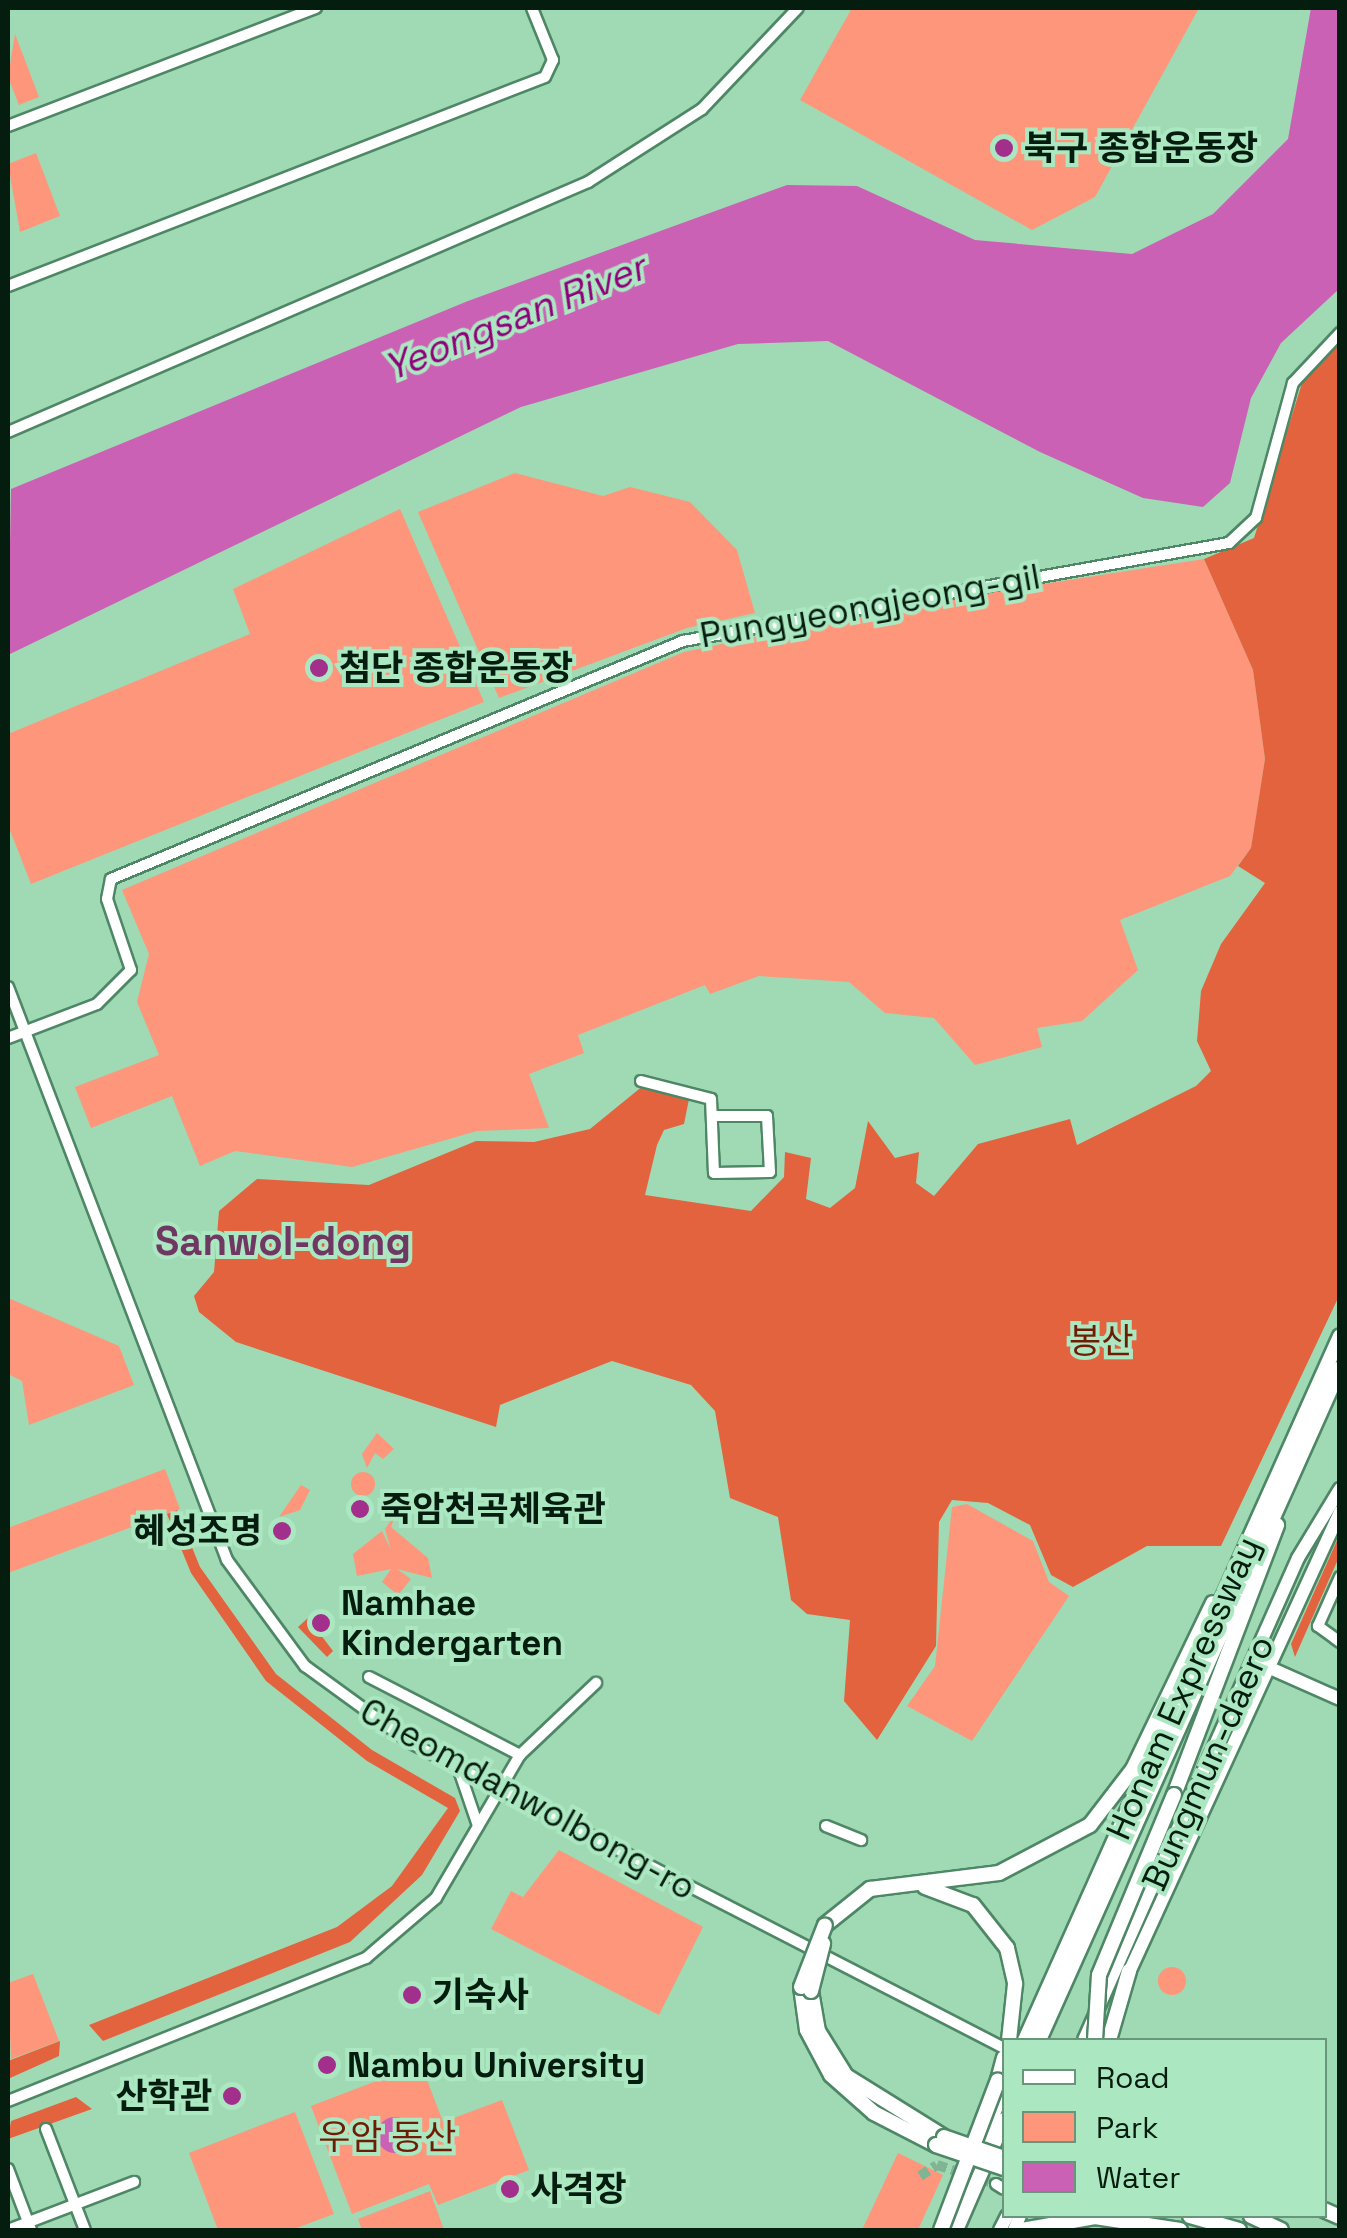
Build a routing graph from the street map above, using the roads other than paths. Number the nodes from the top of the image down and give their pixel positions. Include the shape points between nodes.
1 (316, 8) edge
2 (532, 8) edge
3 (798, 8) edge
4 (8, 126) edge
5 (8, 286) edge
6 (1340, 333) edge
7 (8, 432) edge
8 (8, 987) edge
9 (23, 1033) junction
10 (8, 1038) edge
11 (641, 1082) dead end
12 (712, 1116) junction
13 (1340, 1336) edge
14 (1340, 1368) edge
15 (1288, 1484) junction
16 (1340, 1488) edge
17 (1340, 1512) edge
18 (1236, 1569) junction
19 (1338, 1585) edge
20 (1340, 1642) edge
21 (1261, 1664) junction
22 (369, 1677) dead end
23 (596, 1683) dead end
24 (1340, 1700) edge
25 (520, 1755) junction
26 (456, 1768) junction
27 (501, 1792) junction
28 (826, 1826) dead end
29 (478, 1832) junction
30 (862, 1840) dead end
31 (829, 1927) junction
32 (1129, 1972) junction
33 (1009, 2038) edge
34 (1030, 2038) edge
35 (1030, 2038) edge
36 (1090, 2038) edge
37 (1111, 2038) edge
38 (1002, 2047) edge
39 (1002, 2063) edge
40 (1002, 2093) edge
41 (8, 2100) edge
42 (1002, 2125) edge
43 (46, 2129) dead end
44 (1002, 2157) edge
45 (1002, 2167) edge
46 (8, 2169) edge
47 (134, 2182) dead end
48 (75, 2204) junction
49 (1081, 2218) edge
50 (1158, 2218) edge
51 (1197, 2218) edge
52 (1255, 2218) edge
53 (29, 2226) edge
54 (8, 2230) edge
55 (85, 2230) edge
56 (941, 2230) edge
57 (956, 2230) edge
58 (1022, 2230) edge
59 (1180, 2230) edge
60 (1199, 2230) edge
61 (1239, 2230) edge
62 (1281, 2230) edge

1 - 4 street
2 - 5 street via 553,60 545,76
3 - 7 street via 702,108 588,182
6 - 9 street, Pungyeongjeong-gil via 1293,383 1256,518 1229,543 683,641 111,879 108,900 131,970 97,1004
8 - 9 street, Cheomdanwolbong-ro
9 - 10 street
9 - 26 street, Cheomdanwolbong-ro via 232,1570 322,1684
11 - 12 street via 711,1098
12 - 12 street via 714,1172 770,1172 767,1116
13 - 18 highway, Honam Expressway
14 - 15 highway, Honam Expressway
15 - 35 highway, Honam Expressway
15 - 36 highway, bridge via 1174,1795 1099,1975
16 - 21 main road, Bungmun-daero
17 - 21 main road, Bungmun-daero
18 - 31 highway via 1133,1770 1090,1825 1000,1873 870,1889
18 - 34 highway, Honam Expressway
19 - 20 street via 1318,1626
21 - 24 main road
21 - 32 main road, Bungmun-daero
21 - 36 main road, Bungmun-daero
22 - 25 street
23 - 25 street
25 - 27 street
26 - 27 street, Cheomdanwolbong-ro
26 - 29 street via 476,1800
27 - 29 street
27 - 38 street, Cheomdanwolbong-ro
28 - 30 street
29 - 41 street via 436,1898 338,1974
31 - 33 highway via 886,1891 958,1896 1006,1948
31 - 44 highway, bridge via 811,1991 838,2067 894,2113
31 - 45 highway, bridge via 805,1964 802,1998 831,2074 892,2124
32 - 36 main road, Bungmun-daero
32 - 37 highway
39 - 56 highway, bridge
40 - 56 highway
42 - 57 highway
43 - 48 street
46 - 53 street
47 - 48 street
48 - 53 street
48 - 55 street
49 - 58 highway
49 - 59 highway
50 - 60 highway
51 - 61 highway
52 - 62 highway
53 - 54 street

